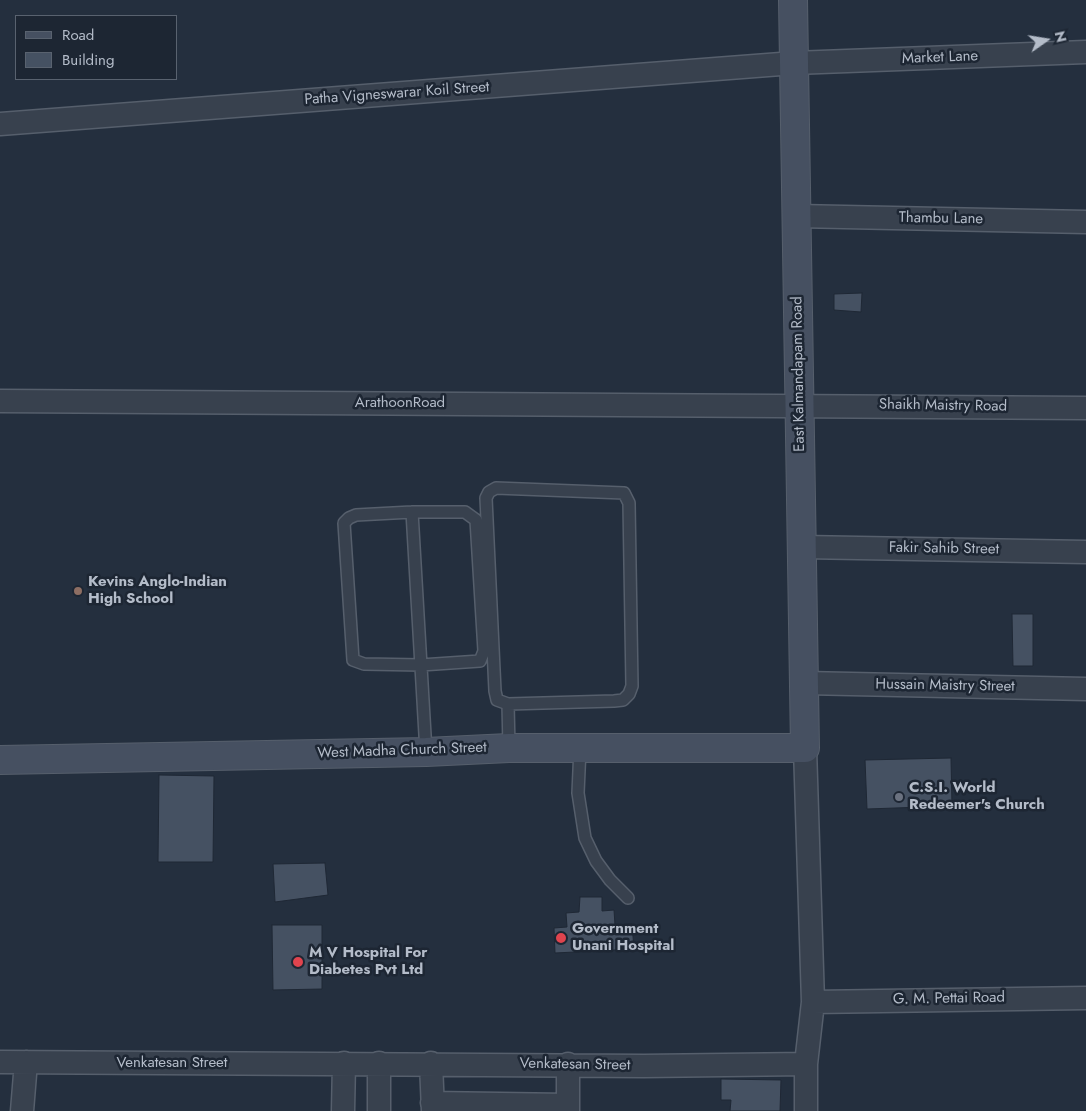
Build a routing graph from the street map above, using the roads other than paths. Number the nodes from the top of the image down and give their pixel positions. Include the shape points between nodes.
1 (793, 0) edge
2 (1086, 52) edge
3 (794, 63) junction
4 (0, 124) edge
5 (796, 216) junction
6 (1086, 222) edge
7 (0, 401) edge
8 (799, 405) junction
9 (1086, 408) edge
10 (412, 512) junction
11 (802, 547) junction
12 (1086, 552) edge
13 (421, 665) junction
14 (804, 683) junction
15 (1086, 689) edge
16 (508, 704) junction
17 (509, 748) junction
18 (580, 748) junction
19 (805, 748) junction
20 (426, 752) junction
21 (0, 760) edge
22 (628, 898) dead end
23 (1086, 998) edge
24 (813, 1002) junction
25 (0, 1062) edge
26 (26, 1062) junction
27 (344, 1063) junction
28 (379, 1063) junction
29 (431, 1063) junction
30 (568, 1064) junction
31 (806, 1064) junction
32 (433, 1107) edge
33 (568, 1108) edge
34 (22, 1111) edge
35 (343, 1111) edge
36 (379, 1111) edge
37 (806, 1111) edge

1 - 3 main road, East Kalmandapam Road
2 - 3 street, Market Lane
3 - 4 street, Patha Vigneswarar Koil Street
3 - 5 main road, East Kalmandapam Road
5 - 6 street, Thambu Lane
5 - 8 main road, East Kalmandapam Road
7 - 8 street, ArathoonRoad
8 - 9 street, Shaikh Maistry Road
8 - 11 main road, East Kalmandapam Road
10 - 13 lane
10 - 13 lane via 465,512 476,520 478,526 483,656 475,662
10 - 13 lane via 349,518 344,523 344,543 353,660 364,664
11 - 12 street, Fakir Sahib Street
11 - 14 main road, East Kalmandapam Road
13 - 20 lane
14 - 15 street, Hussain Maistry Street
14 - 19 main road, East Kalmandapam Road
16 - 16 lane via 497,700 495,691 486,498 489,492 496,488 624,493 629,503 632,686 629,694 614,701
16 - 17 lane
17 - 18 main road, West Madha Church Street
17 - 20 main road, West Madha Church Street
18 - 19 main road, West Madha Church Street
18 - 22 lane via 578,793 585,838 596,861
19 - 24 street
20 - 21 main road, West Madha Church Street
23 - 24 street, G. M. Pettai Road
24 - 31 street
25 - 26 street, Venkatesan Street
26 - 27 street, Venkatesan Street
26 - 34 street
27 - 28 street, Venkatesan Street
27 - 35 street
28 - 29 street, Venkatesan Street
28 - 36 street
29 - 30 street, Venkatesan Street
29 - 32 street
30 - 31 street, Venkatesan Street
30 - 33 street
31 - 37 street
32 - 33 street

